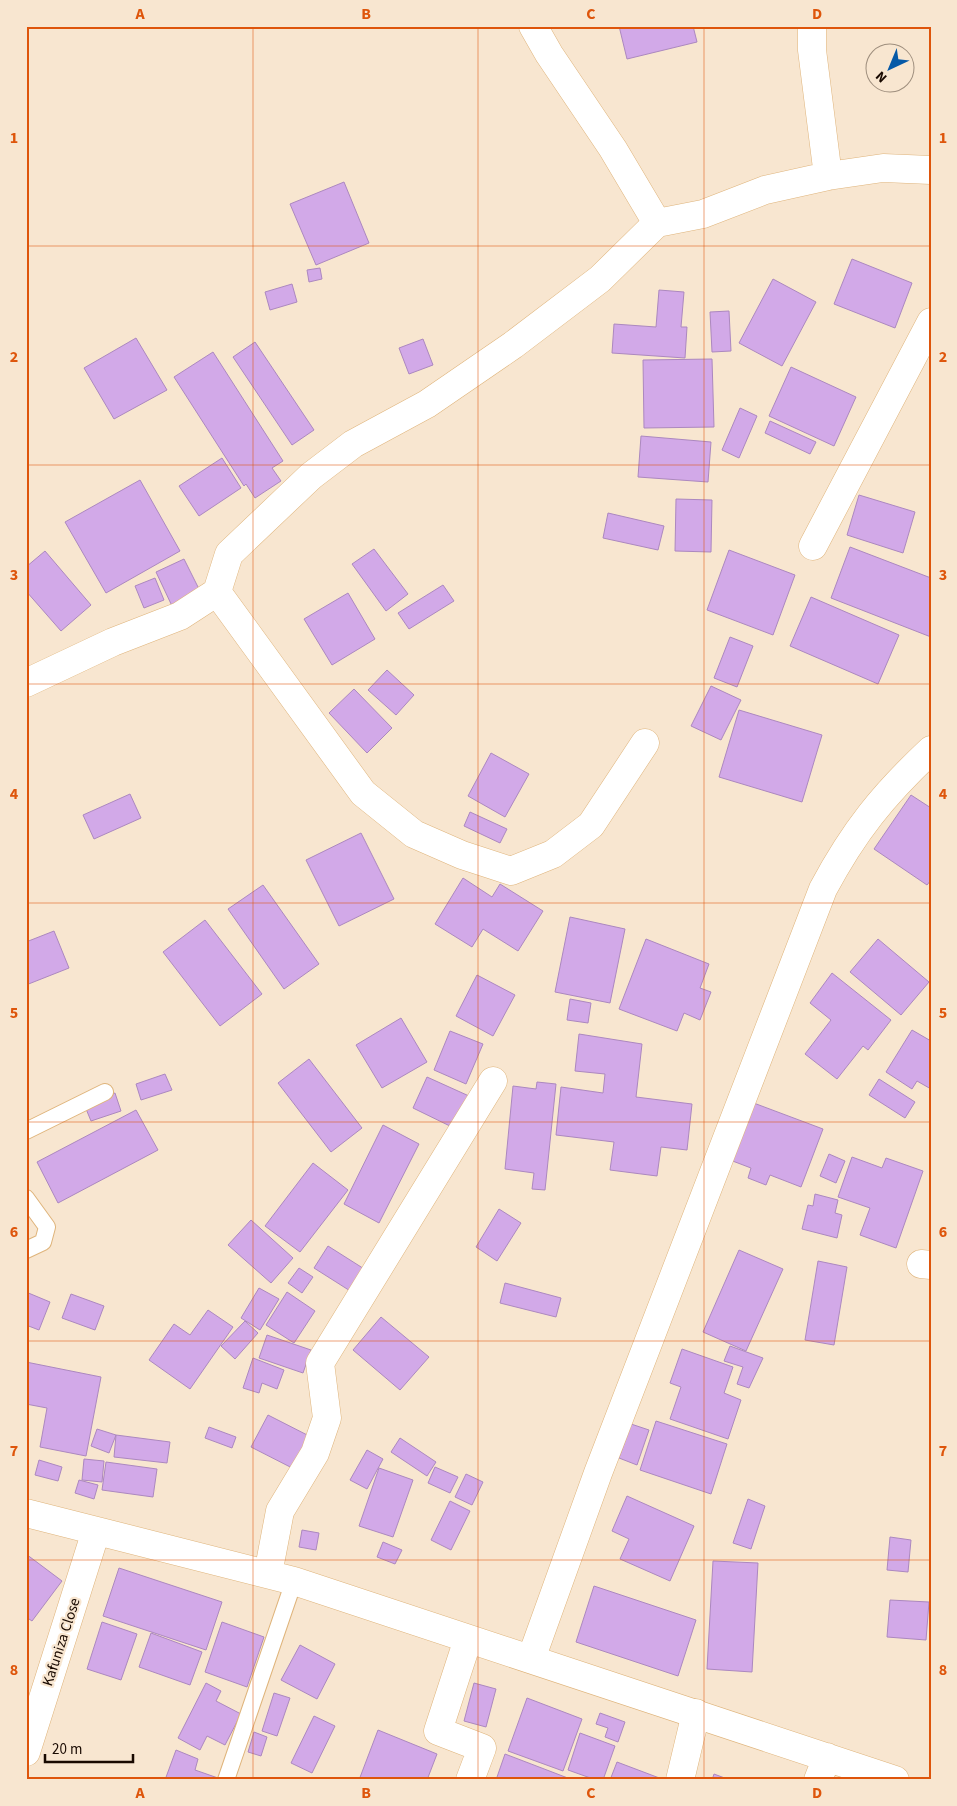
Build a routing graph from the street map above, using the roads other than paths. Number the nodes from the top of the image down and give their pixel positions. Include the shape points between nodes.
1 (533, 26) edge
2 (812, 26) edge
3 (931, 170) edge
4 (828, 176) junction
5 (657, 223) junction
6 (931, 322) edge
7 (813, 546) dead end
8 (217, 592) junction
9 (26, 683) edge
10 (645, 743) dead end
11 (931, 750) edge
12 (493, 1081) dead end
13 (105, 1092) dead end
14 (26, 1131) edge
15 (26, 1198) edge
16 (26, 1250) edge
17 (26, 1513) edge
18 (96, 1531) junction
19 (281, 1578) junction
20 (468, 1639) junction
21 (531, 1659) junction
22 (696, 1713) junction
23 (26, 1752) edge
24 (822, 1769) edge
25 (226, 1780) edge
26 (470, 1780) edge
27 (680, 1780) edge
28 (895, 1780) edge

1 - 5 street via 613,148
2 - 4 street via 812,50
3 - 4 street via 883,168
4 - 5 street via 765,190 704,214
5 - 8 street via 600,279 513,346 427,404 353,444 311,476 229,554
6 - 7 street
8 - 9 street via 180,616 113,642
8 - 10 street via 363,793 414,834 462,855 511,871 553,854 591,825
11 - 21 street via 868,814 823,890 601,1464
12 - 19 street via 320,1363 327,1418 314,1453 280,1511
13 - 14 lane
15 - 16 lane via 47,1226 43,1242
17 - 18 street
18 - 19 street
18 - 23 street, Kafuniza Close
19 - 20 street
19 - 25 lane
20 - 21 street
20 - 26 street via 438,1731 482,1748
21 - 22 street
22 - 24 street
22 - 27 street
24 - 28 street

